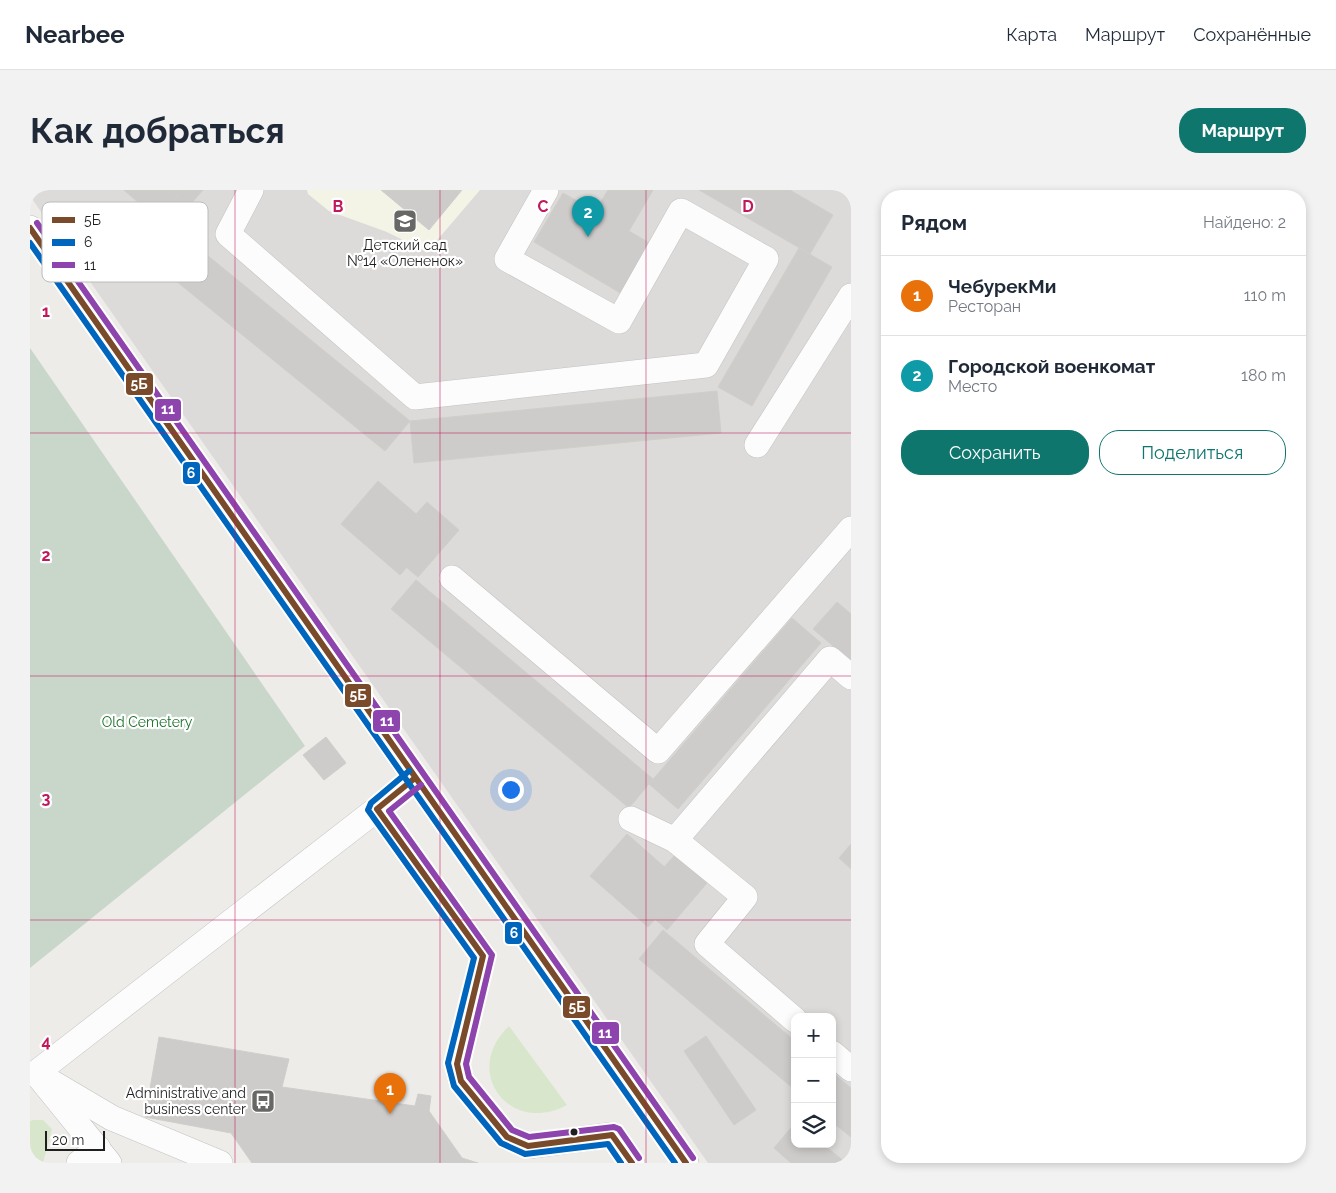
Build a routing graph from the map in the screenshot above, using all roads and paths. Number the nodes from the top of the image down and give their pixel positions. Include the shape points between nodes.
1 (251, 190) edge
2 (546, 190) edge
3 (30, 228) edge
4 (42, 245) edge
5 (68, 282) edge
6 (851, 296) edge
7 (757, 445) dead end
8 (851, 529) edge
9 (452, 578) dead end
10 (851, 677) edge
11 (414, 778) junction
12 (377, 809) junction
13 (631, 819) dead end
14 (676, 840) junction
15 (791, 1017) edge
16 (836, 1056) edge
17 (851, 1069) edge
18 (33, 1074) edge
19 (104, 1155) edge
20 (79, 1163) edge
21 (220, 1163) edge
22 (632, 1163) edge
23 (686, 1163) edge

1 - 2 street via 228,234 415,397 706,365 766,259 681,211 619,322 507,258
3 - 4 street
5 - 11 street
6 - 7 street
8 - 9 street via 658,751
10 - 14 street via 830,660
11 - 12 street
11 - 23 street
12 - 18 street
12 - 22 street via 482,956 457,1064 461,1081 507,1137 528,1146 612,1135
13 - 14 street
14 - 15 street via 745,897 707,944
16 - 17 street
18 - 19 street
18 - 21 street via 112,1118
19 - 20 street

